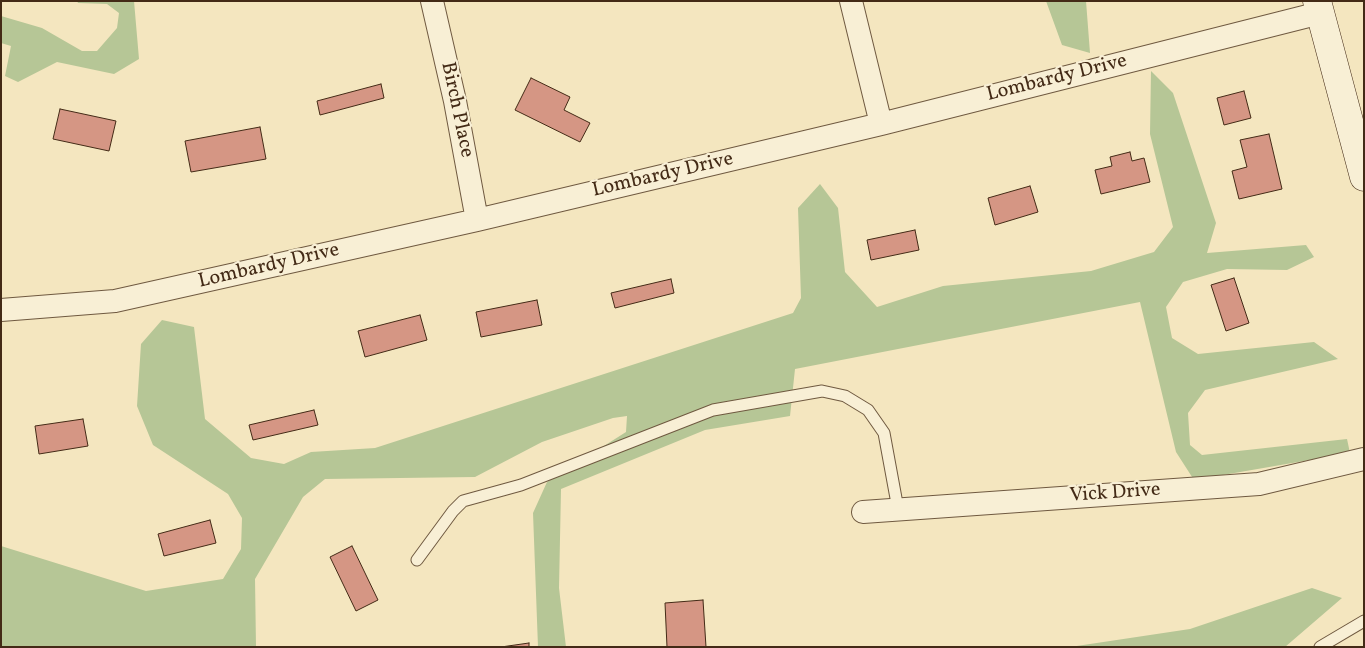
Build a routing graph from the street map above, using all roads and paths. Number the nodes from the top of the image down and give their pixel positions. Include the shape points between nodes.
1 (432, 1) edge
2 (851, 1) edge
3 (1318, 7) edge
4 (881, 124) junction
5 (1364, 177) edge
6 (477, 220) junction
7 (1, 310) edge
8 (1364, 459) edge
9 (898, 509) junction
10 (863, 512) dead end
11 (417, 560) dead end
12 (1364, 621) edge
13 (1320, 647) edge

1 - 6 street, Birch Place
2 - 4 street
3 - 4 street, Lombardy Drive
3 - 5 main road
4 - 6 street, Lombardy Drive
6 - 7 street, Lombardy Drive via 115,301
8 - 9 street, Vick Drive via 1259,484
9 - 10 street, Vick Drive
9 - 11 lane via 884,433 868,410 845,396 822,391 713,410 521,485 463,501
12 - 13 lane

